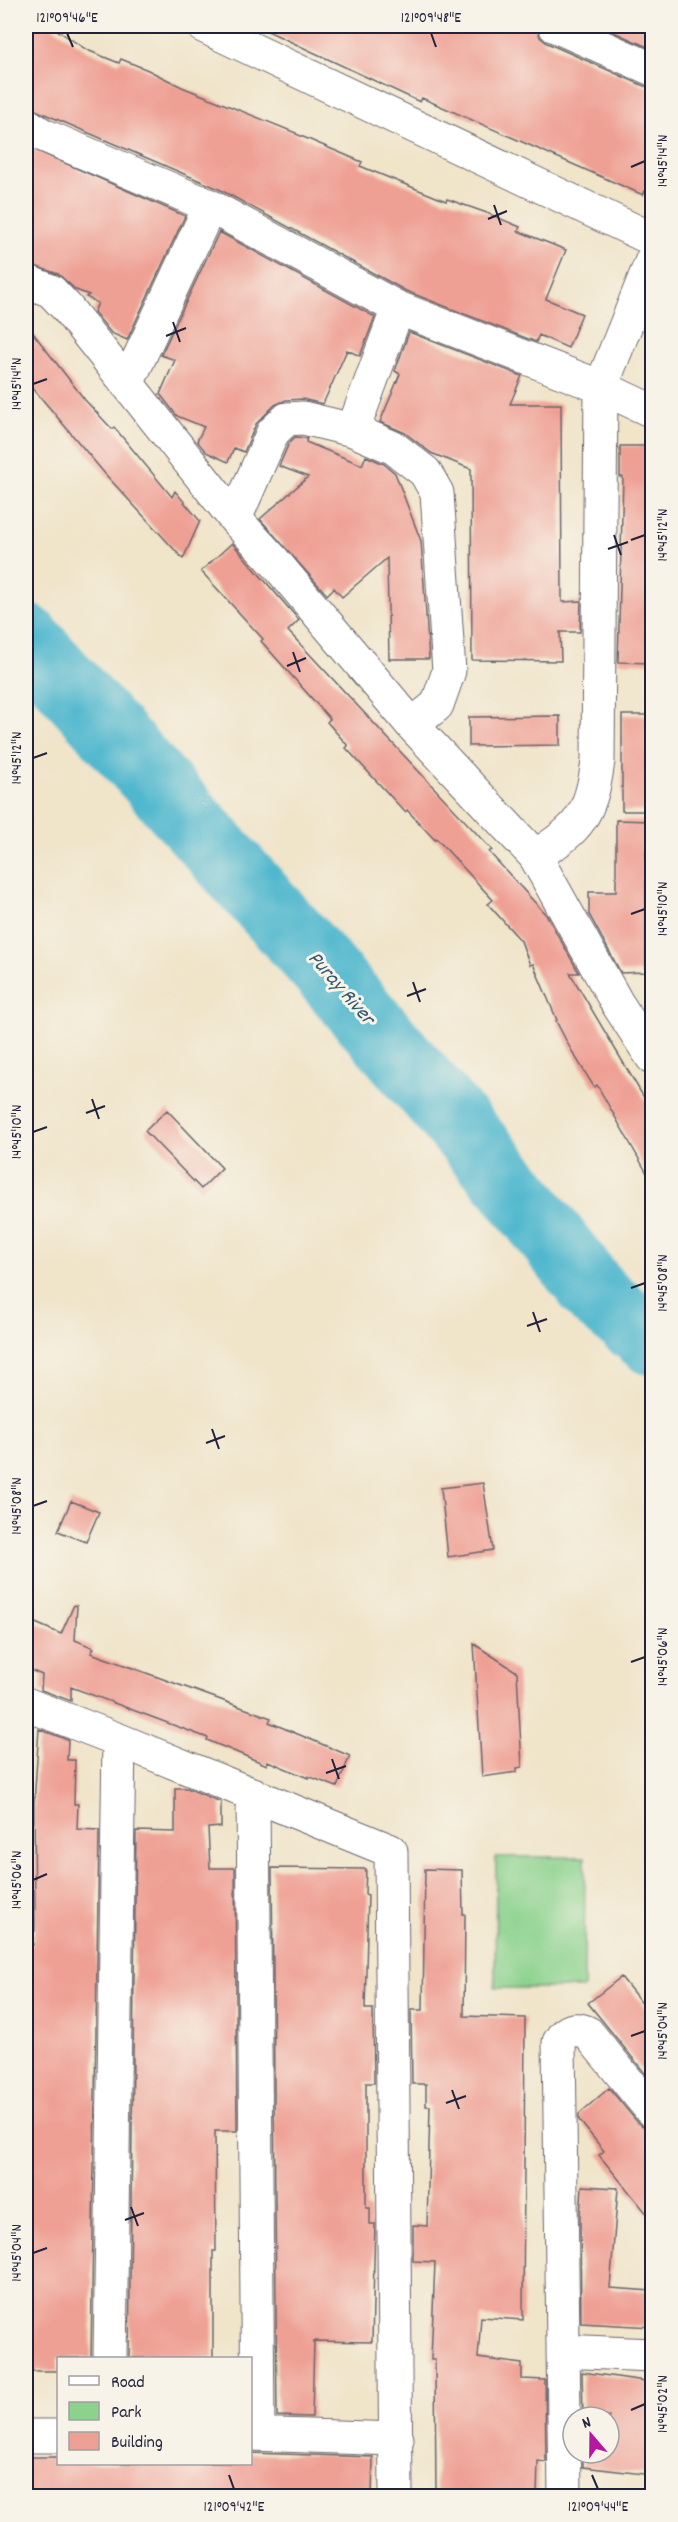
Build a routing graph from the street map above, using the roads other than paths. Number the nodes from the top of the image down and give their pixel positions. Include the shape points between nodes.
1 (203, 26) edge
2 (555, 26) edge
3 (652, 69) edge
4 (26, 124) edge
5 (210, 206) junction
6 (652, 239) edge
7 (652, 260) edge
8 (26, 281) edge
9 (398, 308) junction
10 (127, 384) junction
11 (601, 387) junction
12 (652, 411) edge
13 (353, 430) junction
14 (235, 519) junction
15 (412, 725) junction
16 (535, 856) junction
17 (652, 1057) edge
18 (26, 1704) edge
19 (119, 1740) junction
20 (253, 1794) junction
21 (652, 2112) edge
22 (563, 2351) junction
23 (652, 2355) edge
24 (110, 2357) edge
25 (254, 2434) edge
26 (26, 2436) edge
27 (57, 2436) edge
28 (397, 2439) junction
29 (396, 2496) edge
30 (565, 2496) edge

1 - 6 street
2 - 3 street
4 - 5 street via 43,135
5 - 9 street
5 - 10 street
7 - 11 street
8 - 10 street via 51,291
9 - 11 street
9 - 13 street
10 - 14 street
11 - 12 street
11 - 16 street via 595,790 585,816 559,841
13 - 14 street via 303,418 287,420 273,432
13 - 15 street via 394,448 425,472 438,493 449,671 437,705
14 - 15 street
15 - 16 street
16 - 17 street via 617,1003
18 - 19 street
19 - 20 street
19 - 24 street
20 - 25 street
20 - 28 street via 391,1851
21 - 22 street via 588,2033 579,2029 562,2035 559,2042
22 - 23 street
22 - 30 street
25 - 28 street
26 - 27 street
28 - 29 street

